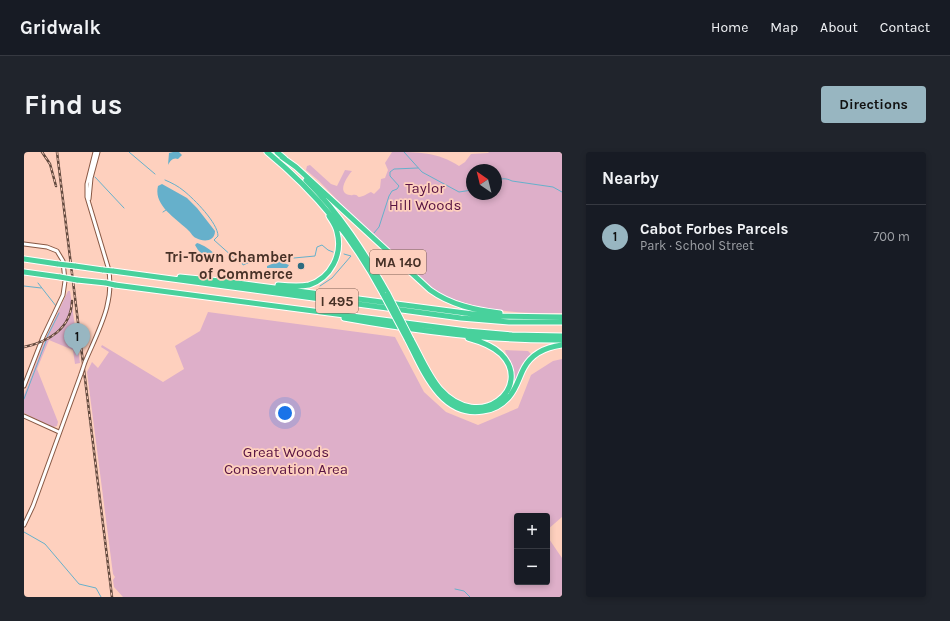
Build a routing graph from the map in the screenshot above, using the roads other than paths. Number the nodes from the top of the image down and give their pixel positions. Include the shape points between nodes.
1 (95, 152) edge
2 (98, 152) edge
3 (267, 152) edge
4 (276, 152) edge
5 (282, 157) junction
6 (318, 200) junction
7 (89, 202) junction
8 (24, 244) edge
9 (24, 259) edge
10 (24, 272) edge
11 (140, 275) junction
12 (230, 282) junction
13 (386, 294) junction
14 (296, 309) junction
15 (538, 317) junction
16 (562, 317) edge
17 (562, 322) edge
18 (453, 335) junction
19 (562, 336) edge
20 (409, 339) junction
21 (562, 340) edge
22 (562, 345) edge
23 (24, 386) edge
24 (24, 416) edge
25 (58, 432) junction
26 (24, 525) edge

1 - 7 street via 87,184
2 - 7 street via 90,185
3 - 6 highway, MA 140
4 - 5 highway, MA 140
5 - 13 highway via 324,199 344,225 370,262
5 - 15 highway, MA 140 via 435,294 474,309
6 - 12 highway via 334,225 339,240 338,255 332,268 323,278 298,286
6 - 13 highway, MA 140 via 349,237
7 - 25 street, bridge via 109,273 111,291 109,304
8 - 23 street via 47,246 57,251 63,261 65,281 63,295
9 - 11 highway, I 495, bridge
10 - 14 highway, I 495, bridge
11 - 12 highway
11 - 17 highway, I 495 via 461,318 509,322
12 - 15 highway via 488,316
13 - 20 highway, MA 140, bridge
14 - 18 highway
14 - 19 highway, I 495 via 490,334
15 - 16 highway, MA 140
18 - 20 highway via 493,348 507,361 510,382 503,396 495,403 483,408 470,407 446,395
18 - 21 highway
20 - 22 highway, MA 140 via 437,392 453,405 472,412 488,410 504,403 516,388 529,360 549,347
24 - 25 street
25 - 26 street

